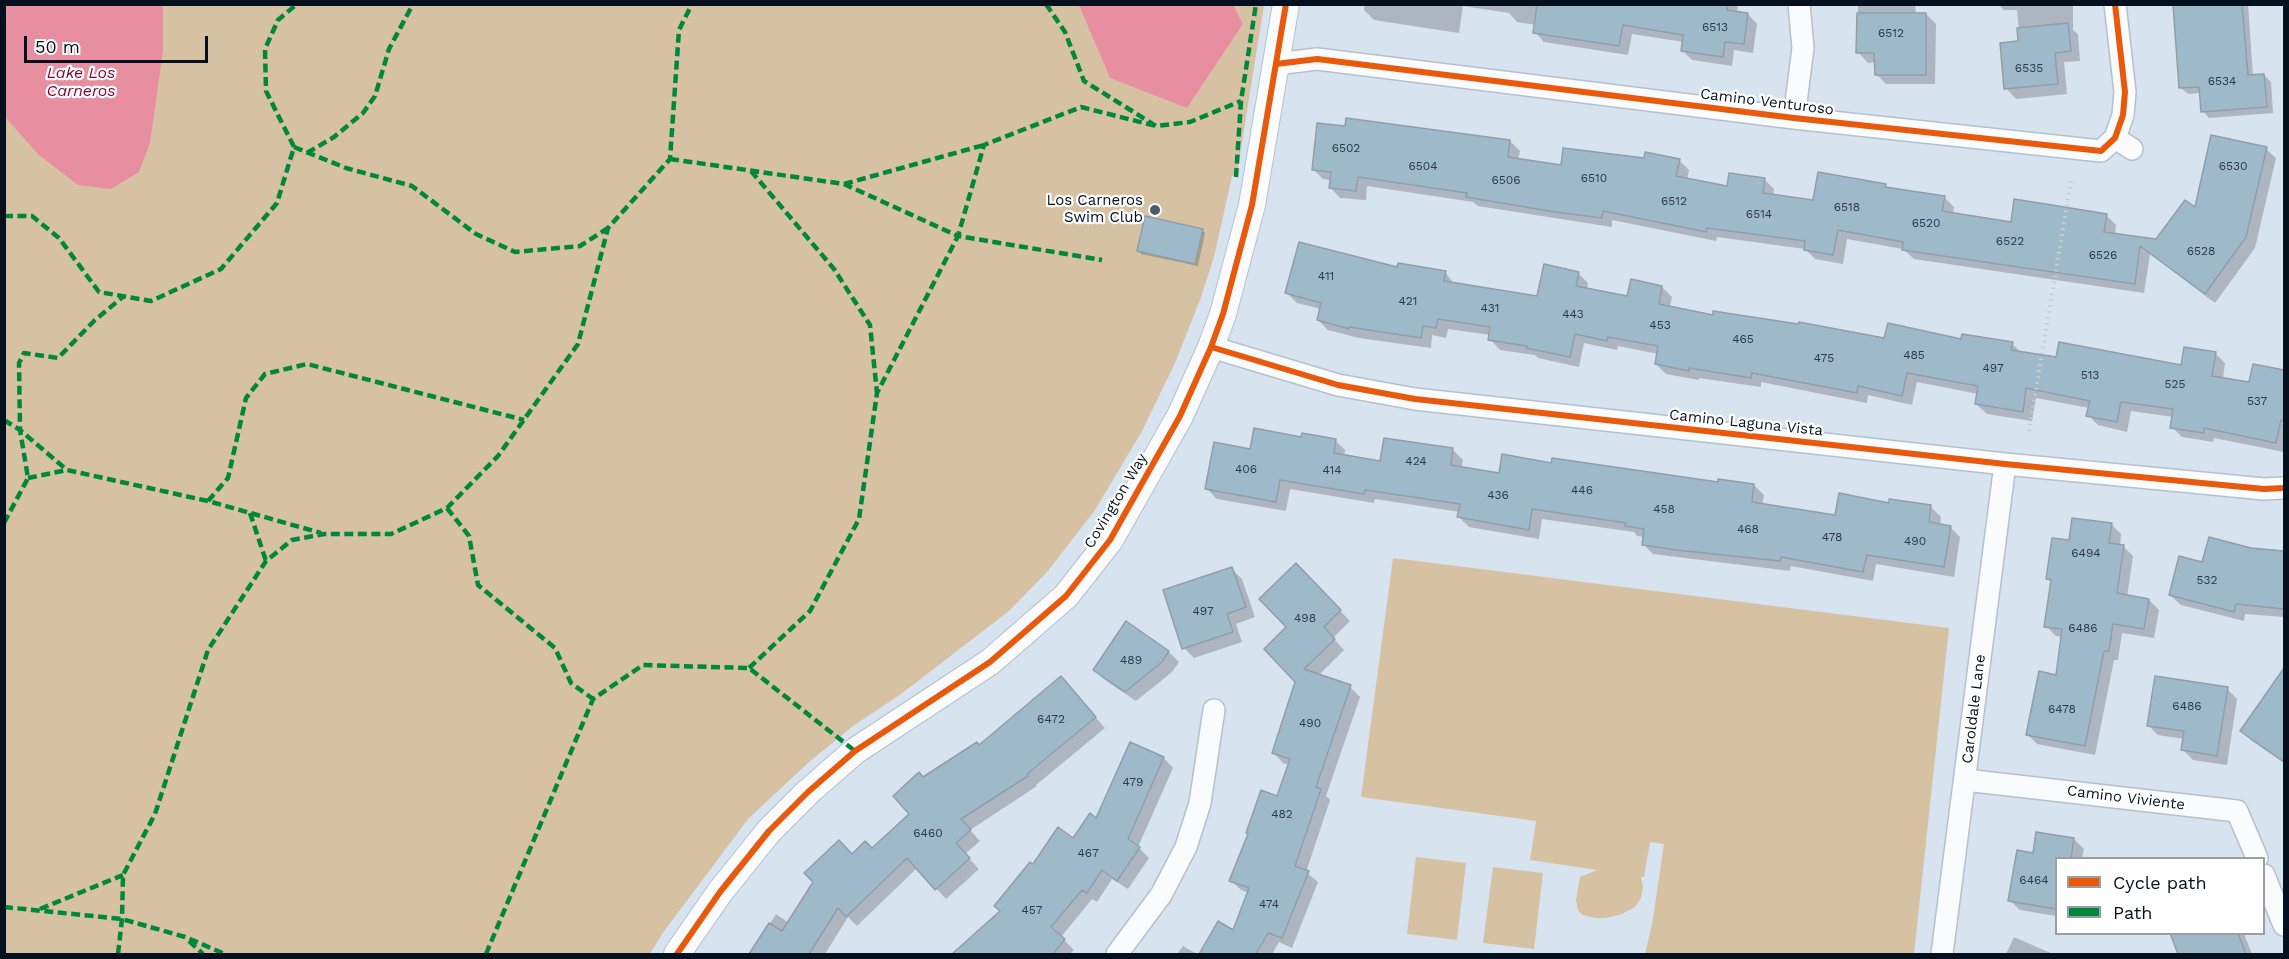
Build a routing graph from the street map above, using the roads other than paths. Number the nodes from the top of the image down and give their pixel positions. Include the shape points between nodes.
1 (1286, 4) edge
2 (1800, 4) edge
3 (2115, 4) edge
4 (1276, 63) junction
5 (1794, 118) junction
6 (1211, 347) junction
7 (2005, 464) junction
8 (2284, 488) edge
9 (1214, 710) dead end
10 (1965, 780) junction
11 (2257, 857) edge
12 (2265, 878) edge
13 (2284, 925) edge
14 (677, 954) edge
15 (1117, 954) edge
16 (1942, 954) edge

1 - 4 street, Covington Way
2 - 5 street via 1803,48
3 - 5 street, Camino Venturoso via 2125,92 2124,143 2101,151
4 - 5 street, Camino Venturoso via 1317,59
4 - 6 street, Covington Way via 1252,205 1233,282
6 - 7 street, Camino Laguna Vista via 1338,385 1415,399
6 - 14 street, Covington Way via 1180,416 1110,540 1066,596 990,662 855,751 808,792 769,831
7 - 8 street, Camino Laguna Vista
7 - 10 street, Caroldale Lane
9 - 15 street via 1200,803 1186,847 1161,895
10 - 11 street, Camino Viviente via 2237,811
10 - 16 street, Caroldale Lane
12 - 13 street

